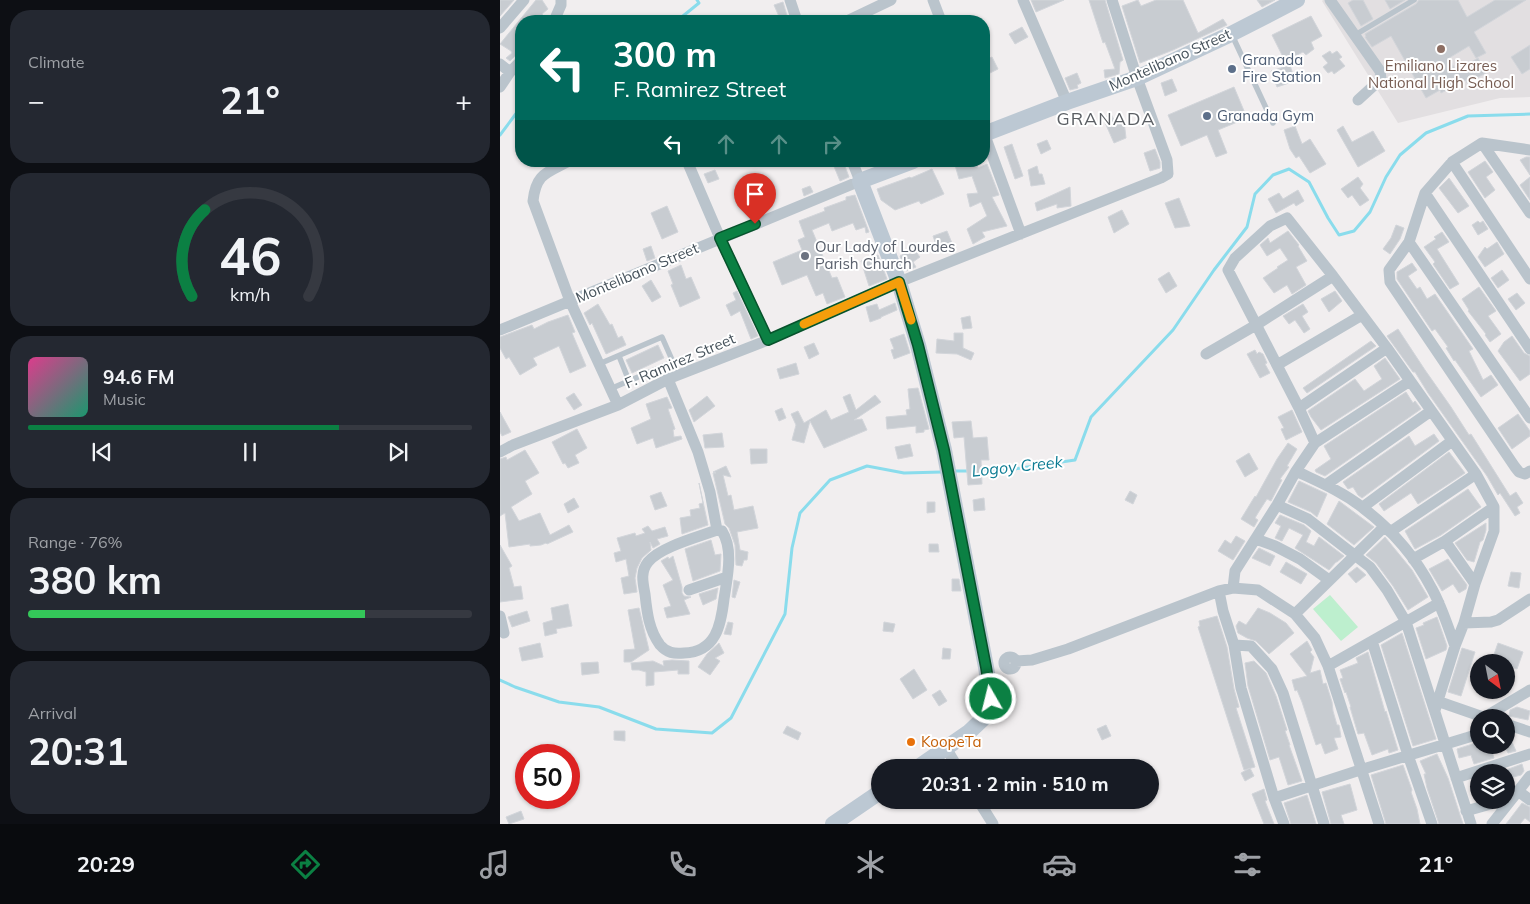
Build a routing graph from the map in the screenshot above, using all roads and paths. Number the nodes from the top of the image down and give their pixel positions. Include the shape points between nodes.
1 (524, 0) edge
2 (561, 0) edge
3 (790, 0) edge
4 (891, 0) edge
5 (933, 0) edge
6 (1023, 0) edge
7 (1112, 0) edge
8 (1296, 0) edge
9 (1330, 0) edge
10 (1414, 0) edge
11 (557, 15) edge
12 (795, 15) edge
13 (860, 15) edge
14 (939, 15) edge
15 (500, 28) edge
16 (1231, 34) junction
17 (1355, 35) junction
18 (500, 64) edge
19 (515, 67) edge
20 (510, 72) junction
21 (1137, 78) junction
22 (500, 87) edge
23 (1358, 100) dead end
24 (1067, 102) junction
25 (1273, 123) dead end
26 (990, 131) edge
27 (1482, 143) junction
28 (990, 149) edge
29 (1530, 150) edge
30 (1452, 162) junction
31 (558, 167) edge
32 (690, 167) edge
33 (854, 167) edge
34 (897, 167) edge
35 (860, 181) junction
36 (1425, 193) junction
37 (1530, 213) edge
38 (1021, 234) junction
39 (720, 238) junction
40 (1409, 242) junction
41 (1333, 276) junction
42 (1530, 279) edge
43 (899, 282) junction
44 (570, 301) junction
45 (1362, 316) junction
46 (1256, 325) junction
47 (500, 330) edge
48 (768, 340) junction
49 (1388, 348) junction
50 (1530, 350) edge
51 (1206, 354) dead end
52 (618, 356) junction
53 (599, 364) junction
54 (1277, 365) junction
55 (668, 380) junction
56 (629, 381) junction
57 (1410, 381) junction
58 (610, 389) junction
59 (618, 405) junction
60 (1299, 408) junction
61 (1431, 411) junction
62 (1530, 418) edge
63 (1452, 441) junction
64 (1316, 443) junction
65 (500, 452) edge
66 (1296, 471) junction
67 (1530, 471) edge
68 (1476, 474) junction
69 (1327, 484) junction
70 (1277, 505) junction
71 (1494, 507) junction
72 (1363, 508) junction
73 (1387, 529) junction
74 (717, 530) junction
75 (1256, 538) junction
76 (1446, 541) junction
77 (1356, 555) junction
78 (1413, 559) junction
79 (727, 577) junction
80 (1329, 580) junction
81 (1475, 584) junction
82 (1233, 588) junction
83 (689, 590) dead end
84 (1219, 591) junction
85 (1530, 599) edge
86 (1439, 603) junction
87 (1295, 614) junction
88 (500, 616) edge
89 (1406, 622) junction
90 (1464, 623) junction
91 (504, 632) dead end
92 (1372, 641) junction
93 (1234, 645) junction
94 (1455, 646) junction
95 (1328, 666) junction
96 (986, 667) junction
97 (1530, 690) edge
98 (1436, 705) junction
99 (1498, 709) edge
100 (1470, 713) edge
101 (1515, 727) edge
102 (1530, 732) edge
103 (1470, 737) edge
104 (1445, 744) junction
105 (946, 748) junction
106 (1530, 753) edge
107 (1408, 755) junction
108 (930, 759) edge
109 (953, 759) edge
110 (1360, 770) junction
111 (1530, 776) edge
112 (1456, 778) junction
113 (1312, 787) junction
114 (1515, 792) edge
115 (871, 798) edge
116 (1274, 798) junction
117 (1515, 798) edge
118 (1530, 800) edge
119 (984, 809) edge
120 (1472, 809) edge
121 (1504, 809) edge
122 (1466, 811) junction
123 (1497, 822) edge
124 (833, 824) edge
125 (993, 824) edge
126 (1284, 824) edge
127 (1324, 824) edge
128 (1378, 824) edge
129 (1432, 824) edge
130 (1471, 824) edge

1 - 15 street
2 - 11 street
3 - 12 street
4 - 13 street
5 - 14 street
6 - 24 street
7 - 21 street
8 - 16 main road, Montelibano Street
9 - 17 street
10 - 17 lane
16 - 21 main road, Montelibano Street
16 - 25 lane
17 - 23 street via 1382,79
18 - 20 street
19 - 20 street
20 - 22 street
21 - 24 main road, Montelibano Street
21 - 38 street, F. Ramirez Street via 1167,160 1168,174
24 - 26 main road, Montelibano Street
27 - 29 street
27 - 30 street
27 - 37 street
28 - 38 street
30 - 36 street
30 - 42 street
31 - 44 street via 542,176 534,186 533,201
32 - 39 street
33 - 35 street
34 - 35 main road, Montelibano Street
35 - 39 street, Montelibano Street
35 - 43 main road
36 - 40 street
36 - 50 street
38 - 43 street, F. Ramirez Street
39 - 44 street, Montelibano Street
39 - 48 street
40 - 62 street
40 - 67 street via 1389,270 1390,282 1519,472 1525,474
41 - 45 street
41 - 46 street
41 - 46 street via 1287,218 1270,226 1235,258 1228,270
43 - 48 street, F. Ramirez Street
43 - 96 main road via 944,450
44 - 47 street, Montelibano Street
44 - 53 street
45 - 49 street
45 - 54 street
46 - 51 street
46 - 54 street
48 - 55 street, F. Ramirez Street
49 - 57 street
49 - 60 street
52 - 53 lane
52 - 56 lane
52 - 56 lane via 662,337 673,362
53 - 58 street
54 - 60 street
55 - 59 street, F. Ramirez Street
55 - 74 street via 698,452
56 - 58 lane
57 - 61 street
57 - 64 street
58 - 59 street
59 - 65 street, F. Ramirez Street
60 - 64 street
61 - 63 street
61 - 69 street
63 - 68 street
63 - 72 street
64 - 66 street
66 - 69 street
66 - 70 street
68 - 71 street
68 - 73 street
69 - 72 street
70 - 75 street
70 - 77 street via 1308,519
71 - 76 street
71 - 81 street via 1494,531
72 - 73 street
73 - 77 street
73 - 78 street
74 - 79 street via 722,531 728,544
74 - 79 street via 662,551 646,563 642,576 650,626 661,646 676,654 694,653 709,644 716,636 722,615
75 - 80 street via 1300,558
75 - 82 street via 1235,571
76 - 78 street
76 - 81 street
77 - 80 street
77 - 89 street via 1370,567
78 - 86 street
79 - 83 street
80 - 87 street
81 - 90 street
82 - 84 street
82 - 87 street via 1258,590
84 - 93 street
84 - 96 street via 1068,649 1032,660 1016,661 1009,670 1003,664
85 - 90 street via 1498,620
86 - 89 street
86 - 94 street
87 - 95 street via 1316,638
88 - 91 street
89 - 92 street
89 - 98 street
90 - 94 street
92 - 95 street
92 - 107 street
93 - 113 street via 1251,646 1272,669
93 - 116 street via 1241,688
94 - 98 street
95 - 110 street
96 - 105 main road via 991,699 986,716
97 - 99 street
98 - 100 street
98 - 104 street
101 - 102 street
103 - 104 street
104 - 107 street
104 - 112 street
105 - 108 main road
105 - 109 street
106 - 112 street
107 - 110 street
107 - 129 street
110 - 113 street
110 - 128 street
111 - 114 street
112 - 122 street
113 - 116 street
113 - 127 street
115 - 124 main road
116 - 126 street
117 - 118 street
119 - 125 street
120 - 122 street
121 - 123 street
122 - 130 street

